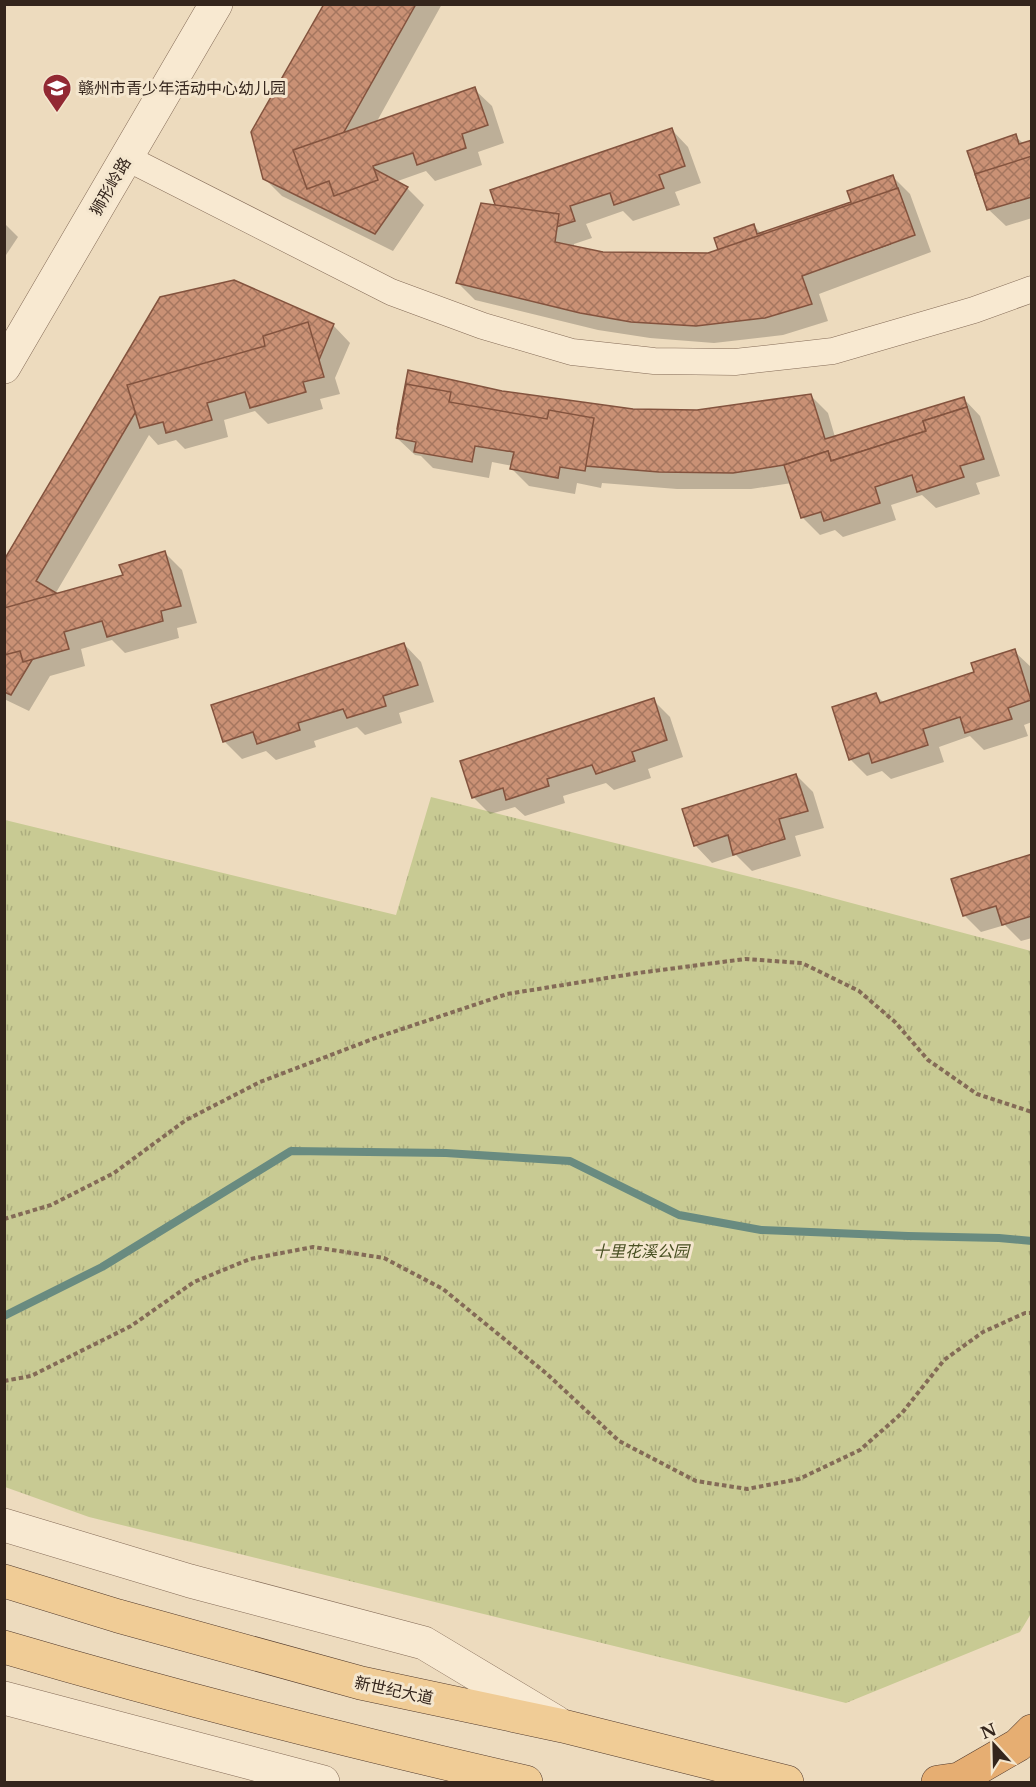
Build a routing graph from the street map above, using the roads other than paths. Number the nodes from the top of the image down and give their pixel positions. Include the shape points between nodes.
1 (216, 4) edge
2 (127, 158) junction
3 (1032, 289) edge
4 (4, 368) edge
5 (4, 1525) edge
6 (4, 1581) edge
7 (4, 1647) edge
8 (4, 1698) edge
9 (563, 1726) junction
10 (1032, 1731) edge
11 (323, 1782) edge
12 (526, 1782) edge
13 (787, 1782) edge
14 (938, 1782) edge

1 - 2 street, 狮形岭路
2 - 3 street via 392,292 483,326 572,352 654,361 735,362 833,351
2 - 4 street, 狮形岭路
5 - 9 street via 190,1581 424,1643
6 - 9 main road, 新世纪大道 via 361,1683
7 - 12 main road via 353,1742
8 - 11 street
9 - 13 main road, 新世纪大道
10 - 14 highway via 1018,1744 959,1779

